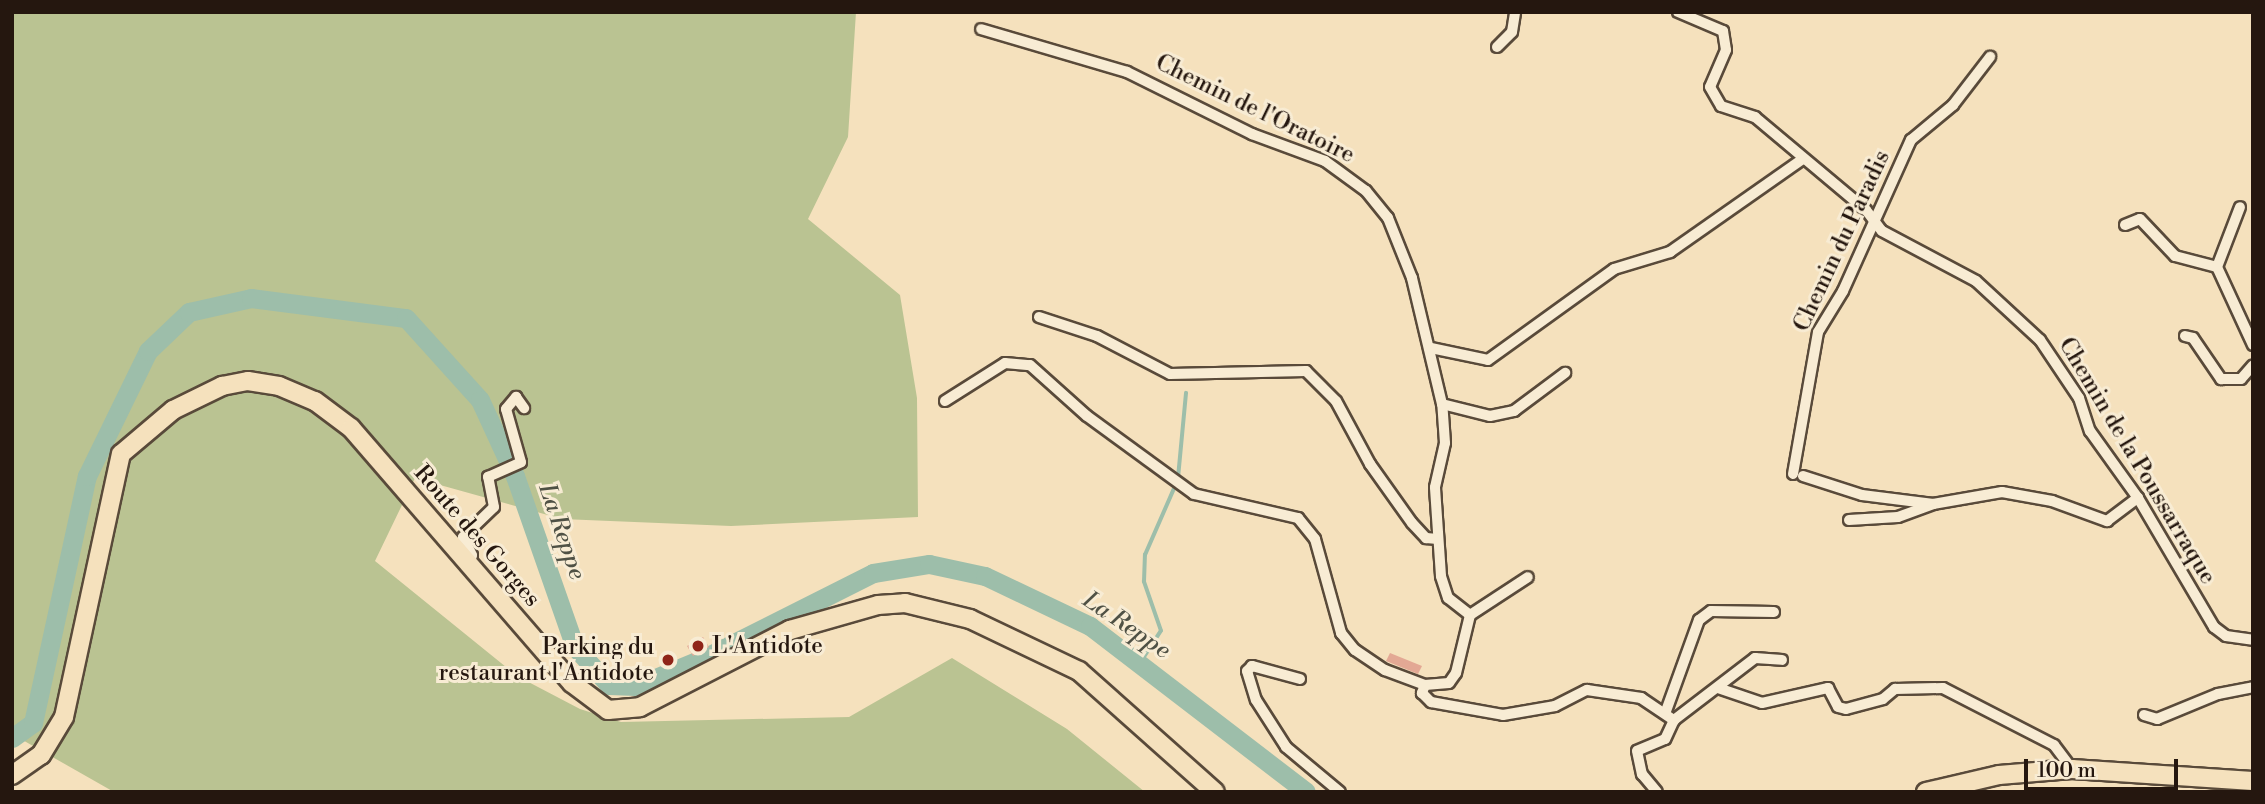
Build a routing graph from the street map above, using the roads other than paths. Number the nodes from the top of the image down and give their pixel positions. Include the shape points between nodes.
1 (1515, 12) edge
2 (1678, 12) edge
3 (981, 29) dead end
4 (1497, 47) dead end
5 (1990, 57) dead end
6 (1803, 159) junction
7 (2240, 207) dead end
8 (1873, 221) junction
9 (2125, 225) dead end
10 (2217, 267) junction
11 (1039, 317) dead end
12 (2185, 336) dead end
13 (2253, 345) edge
14 (1431, 348) junction
15 (2253, 365) edge
16 (1565, 373) dead end
17 (945, 401) dead end
18 (1441, 404) junction
19 (524, 408) dead end
20 (2138, 498) junction
21 (1933, 504) junction
22 (1849, 520) dead end
23 (1438, 539) junction
24 (469, 565) junction
25 (1528, 577) dead end
26 (1774, 612) dead end
27 (1470, 615) junction
28 (2253, 640) edge
29 (1782, 660) dead end
30 (1300, 679) dead end
31 (1425, 685) junction
32 (2253, 687) edge
33 (1718, 688) junction
34 (1666, 711) junction
35 (2144, 715) dead end
36 (1674, 720) junction
37 (2072, 769) junction
38 (12, 775) edge
39 (2253, 781) edge
40 (1216, 792) edge
41 (1339, 792) edge
42 (1657, 792) edge
43 (1927, 792) edge

1 - 4 street via 1512,32
2 - 6 street, Chemin de la Poussarraque via 1723,30 1726,50 1710,87 1713,97 1732,113 1755,117
3 - 14 street, Chemin de l'Oratoire via 1127,72 1349,176 1388,218
5 - 8 street, Chemin du Paradis via 1953,105 1918,131
6 - 8 street, Chemin de la Poussarraque
6 - 14 street via 1670,252 1614,269 1488,360
7 - 10 street
8 - 20 street, Chemin de la Poussarraque via 1976,281 2040,340 2079,398 2090,431
8 - 21 street, Chemin du Paradis via 1818,332 1798,475 1862,495
9 - 10 street via 2140,219 2175,256
10 - 13 street
11 - 23 street via 1097,336 1170,374 1306,371 1336,401 1370,464 1412,523 1426,538
12 - 15 street via 2193,338 2221,379 2241,379
14 - 18 street, Chemin de l'Oratoire
16 - 18 street via 1514,411 1490,416
17 - 31 street via 1018,360 1194,494 1298,518 1315,539 1340,633 1385,670
18 - 23 street, Chemin de l'Oratoire via 1445,443 1435,487
19 - 24 street via 516,397 506,409 521,462 488,477 495,508 463,537 470,548
20 - 21 street via 2107,521 2052,500 2002,492
20 - 28 street, Chemin de la Poussarraque via 2214,627 2226,636
21 - 22 street via 1898,517
23 - 27 street, Chemin de l'Oratoire via 1448,598
24 - 38 main road, Route des Gorges via 333,413 279,386 248,381 222,386 173,410 121,454 64,717 41,755
24 - 40 main road, Route des Gorges via 572,682 608,710 640,707 790,630 878,605 905,603 970,618 1092,678
25 - 27 street
26 - 34 street via 1711,611 1699,620
27 - 31 street via 1449,683
29 - 33 street via 1755,658
30 - 41 street via 1252,666 1247,671 1256,700 1286,747
31 - 34 street via 1426,699 1519,715 1587,690 1629,694
32 - 35 street via 2218,694 2158,719
33 - 36 street
33 - 37 street via 1762,703 1828,688 1838,707 1846,709 1883,699 1895,689 1944,688 2054,745
34 - 36 street
36 - 42 street via 1665,739 1637,751 1642,774
37 - 39 main road
37 - 43 main road via 1999,775

